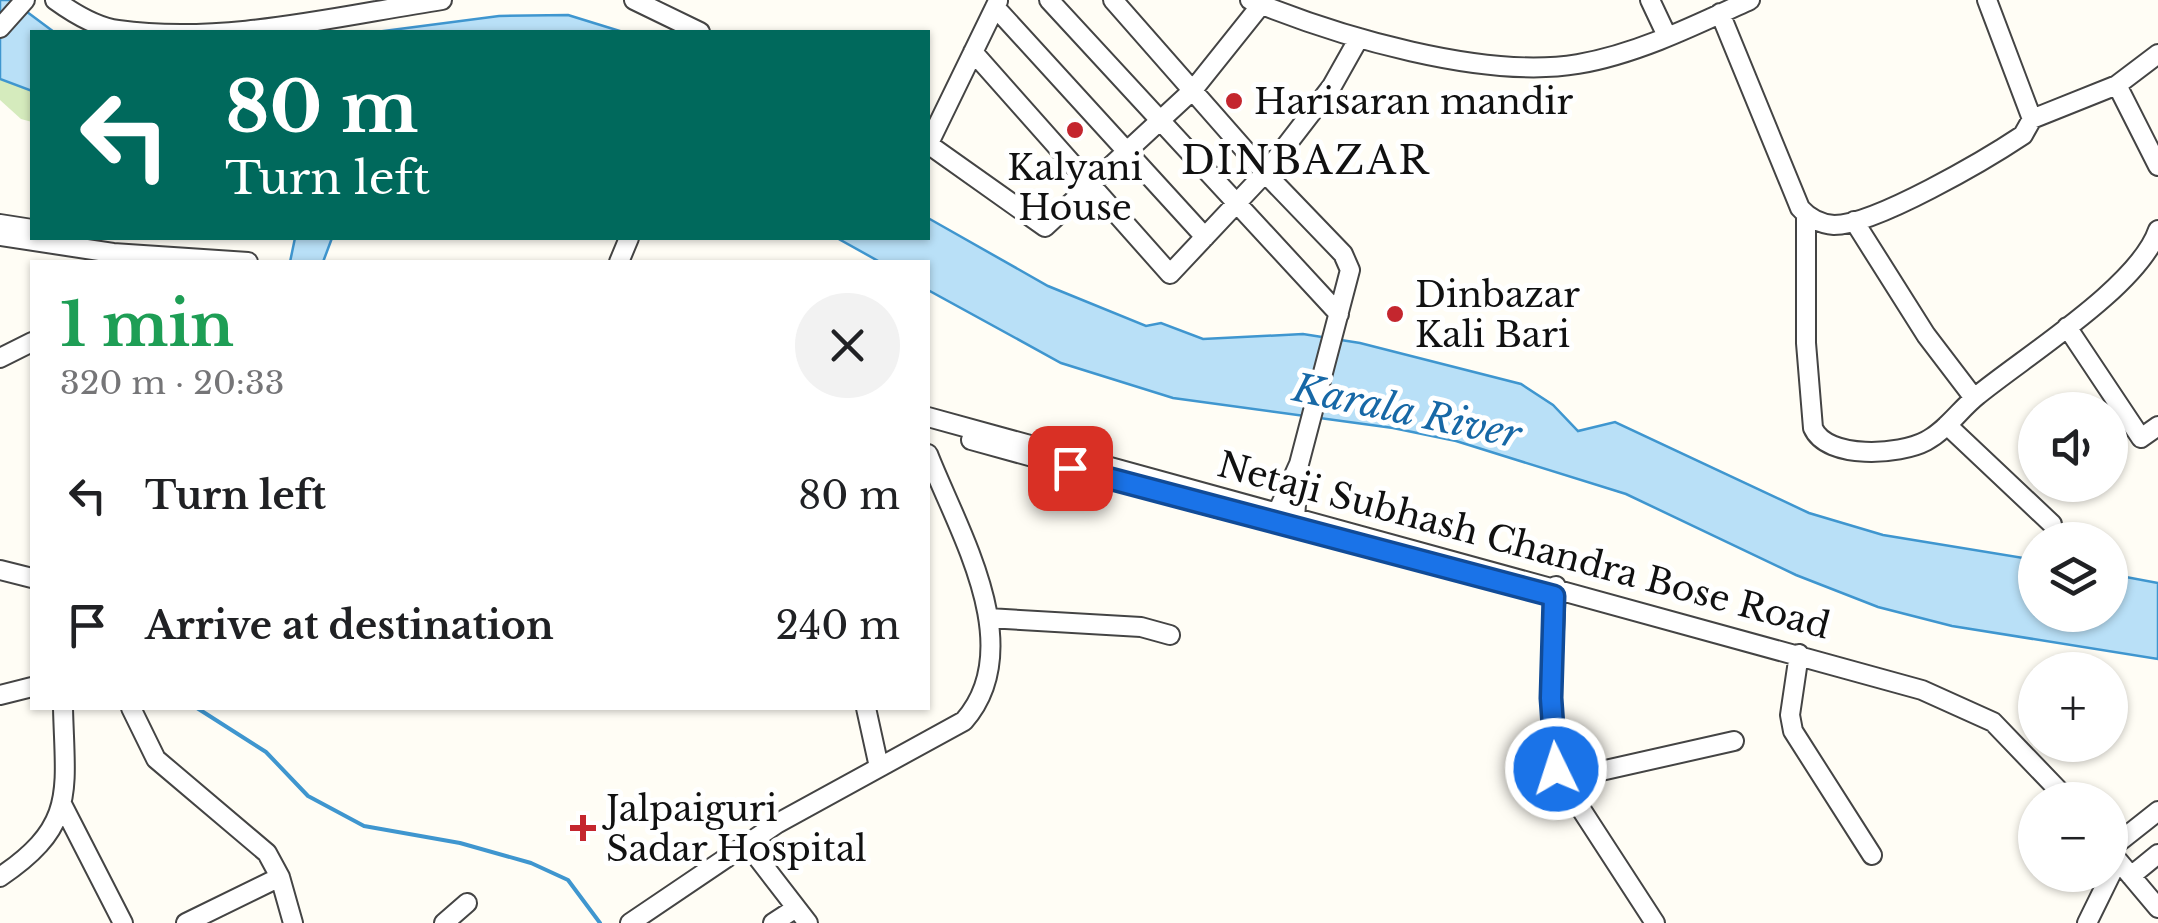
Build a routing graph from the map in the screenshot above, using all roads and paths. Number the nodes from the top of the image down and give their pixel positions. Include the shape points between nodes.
1 (25, 0) edge
2 (55, 0) edge
3 (74, 0) edge
4 (442, 0) edge
5 (634, 0) edge
6 (1049, 0) edge
7 (1113, 0) edge
8 (1650, 0) edge
9 (1750, 0) edge
10 (1987, 0) edge
11 (1256, 2) edge
12 (403, 4) edge
13 (997, 4) edge
14 (665, 7) edge
15 (1720, 14) junction
16 (0, 28) edge
17 (115, 30) edge
18 (697, 30) edge
19 (1667, 36) junction
20 (1359, 38) junction
21 (974, 52) junction
22 (2158, 54) edge
23 (2117, 86) junction
24 (1193, 90) junction
25 (2032, 119) junction
26 (1159, 122) junction
27 (930, 140) edge
28 (930, 145) edge
29 (1126, 152) junction
30 (2158, 166) edge
31 (1265, 172) junction
32 (1092, 183) junction
33 (1234, 205) junction
34 (1806, 216) junction
35 (1854, 221) junction
36 (0, 224) edge
37 (30, 229) edge
38 (2158, 230) edge
39 (0, 236) edge
40 (1204, 237) junction
41 (100, 240) edge
42 (128, 257) edge
43 (200, 260) edge
44 (1339, 314) junction
45 (2067, 327) junction
46 (30, 343) edge
47 (0, 358) edge
48 (1974, 398) junction
49 (930, 418) edge
50 (1947, 426) junction
51 (2158, 426) edge
52 (930, 429) edge
53 (930, 459) edge
54 (1286, 515) junction
55 (2050, 522) edge
56 (1387, 550) junction
57 (0, 570) edge
58 (30, 578) edge
59 (1555, 591) junction
60 (988, 618) junction
61 (1170, 635) dead end
62 (1799, 658) junction
63 (30, 688) edge
64 (0, 695) edge
65 (62, 710) edge
66 (133, 710) edge
67 (866, 710) edge
68 (1734, 741) dead end
69 (879, 767) junction
70 (1560, 780) junction
71 (2047, 780) edge
72 (63, 806) junction
73 (2158, 811) edge
74 (747, 844) junction
75 (2128, 845) edge
76 (2158, 854) edge
77 (1872, 855) dead end
78 (2128, 858) edge
79 (2128, 875) edge
80 (0, 877) edge
81 (280, 877) junction
82 (2128, 877) edge
83 (2101, 892) edge
84 (467, 902) dead end
85 (2158, 908) edge
86 (802, 915) edge
87 (2158, 916) edge
88 (632, 922) edge
89 (123, 923) edge
90 (186, 923) edge
91 (293, 923) edge
92 (444, 923) edge
93 (773, 923) edge
94 (1656, 923) edge
95 (2087, 923) edge

1 - 16 street
2 - 17 street
3 - 17 street
4 - 12 street
5 - 14 street
6 - 26 street
7 - 24 street
8 - 19 street
9 - 15 street
10 - 25 street
11 - 20 street
11 - 24 street
12 - 17 street via 222,30
13 - 21 street
13 - 29 street
14 - 18 street
15 - 19 street
15 - 34 street
19 - 20 street via 1598,60 1543,66
20 - 31 street via 1332,86
21 - 27 street
21 - 32 street
22 - 23 street
23 - 25 street
23 - 30 street
24 - 26 street
24 - 31 street
25 - 35 street via 1998,152
26 - 29 street
26 - 33 street
28 - 32 street via 1045,227
29 - 32 street
29 - 40 street
31 - 33 street
31 - 44 street via 1348,261 1351,280
32 - 40 street via 1170,274
33 - 40 street
33 - 44 street
34 - 35 street via 1834,224
34 - 50 street via 1806,343 1816,436 1843,447 1890,451 1917,446
35 - 48 street
36 - 37 street
38 - 45 street via 2150,254
39 - 42 street
41 - 42 street via 114,242
42 - 43 street
44 - 54 street
45 - 48 street
45 - 51 street via 2141,438
46 - 47 street
48 - 50 street
49 - 54 street, Netaji Subhash Chandra Bose Road
50 - 55 street
52 - 56 street, Netaji Subhash Chandra Bose Road
53 - 60 street
54 - 56 street, Netaji Subhash Chandra Bose Road
56 - 59 street, Netaji Subhash Chandra Bose Road
57 - 58 street
59 - 62 street, Netaji Subhash Chandra Bose Road
59 - 70 street via 1551,698
60 - 61 street
60 - 69 street via 990,679 976,708 947,732
62 - 71 street, Netaji Subhash Chandra Bose Road via 1958,703 1992,722
62 - 77 street via 1792,730
63 - 64 street
65 - 72 street
66 - 81 street via 156,759 259,844
67 - 69 street
68 - 70 street
69 - 74 street
70 - 94 street
72 - 80 street via 48,836
72 - 89 street
73 - 75 street
74 - 86 street
74 - 88 street
76 - 78 street
79 - 85 street
81 - 90 street
81 - 91 street
82 - 87 street
83 - 95 street
84 - 92 street
86 - 93 street

